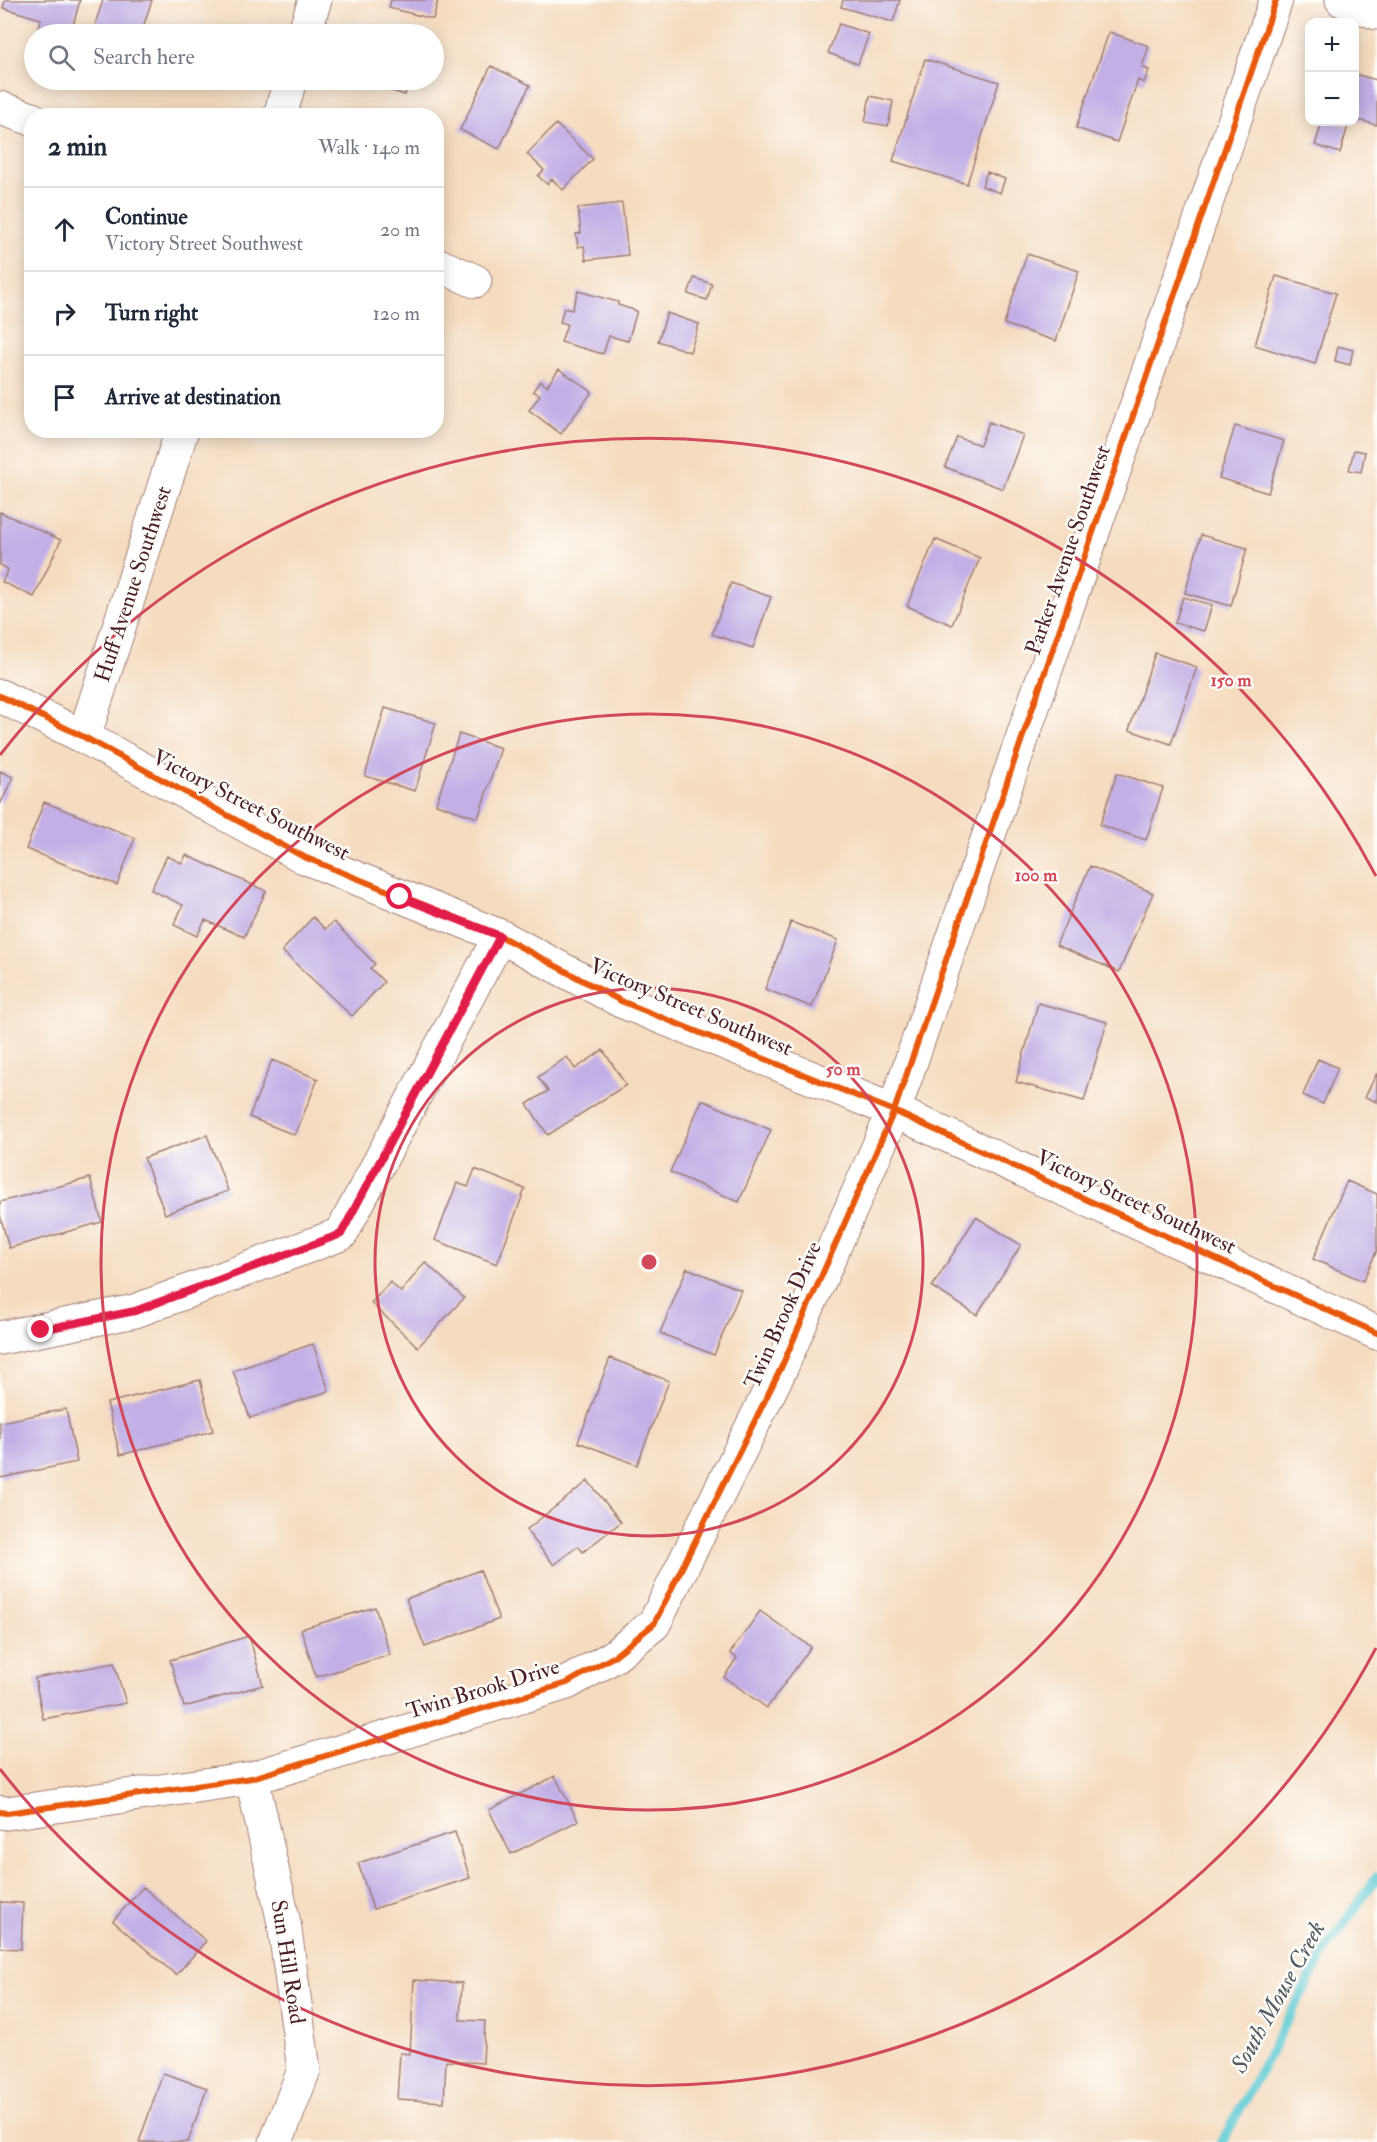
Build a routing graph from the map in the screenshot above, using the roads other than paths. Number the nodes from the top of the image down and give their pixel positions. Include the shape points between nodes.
1 (315, 0) edge
2 (1276, 0) edge
3 (1342, 0) edge
4 (1377, 13) edge
5 (307, 24) edge
6 (287, 90) edge
7 (0, 108) edge
8 (282, 108) edge
9 (24, 116) edge
10 (444, 268) edge
11 (474, 281) dead end
12 (179, 438) edge
13 (0, 696) edge
14 (84, 737) junction
15 (500, 936) junction
16 (894, 1111) junction
17 (1377, 1333) edge
18 (0, 1338) edge
19 (252, 1778) junction
20 (0, 1812) edge
21 (276, 2142) edge

1 - 5 street
2 - 16 street, Parker Avenue Southwest
3 - 4 street
6 - 8 street
7 - 9 street
10 - 11 street
12 - 14 street, Huff Avenue Southwest
13 - 14 street, Victory Street Southwest
14 - 15 street, Victory Street Southwest via 304,857
15 - 16 street, Victory Street Southwest via 621,1001
15 - 18 street via 341,1234 135,1311
16 - 17 street, Victory Street Southwest
16 - 19 street, Twin Brook Drive via 781,1368 654,1624 613,1657 567,1683
19 - 20 street, Twin Brook Drive
19 - 21 street, Sun Hill Road via 284,1923 304,2070

